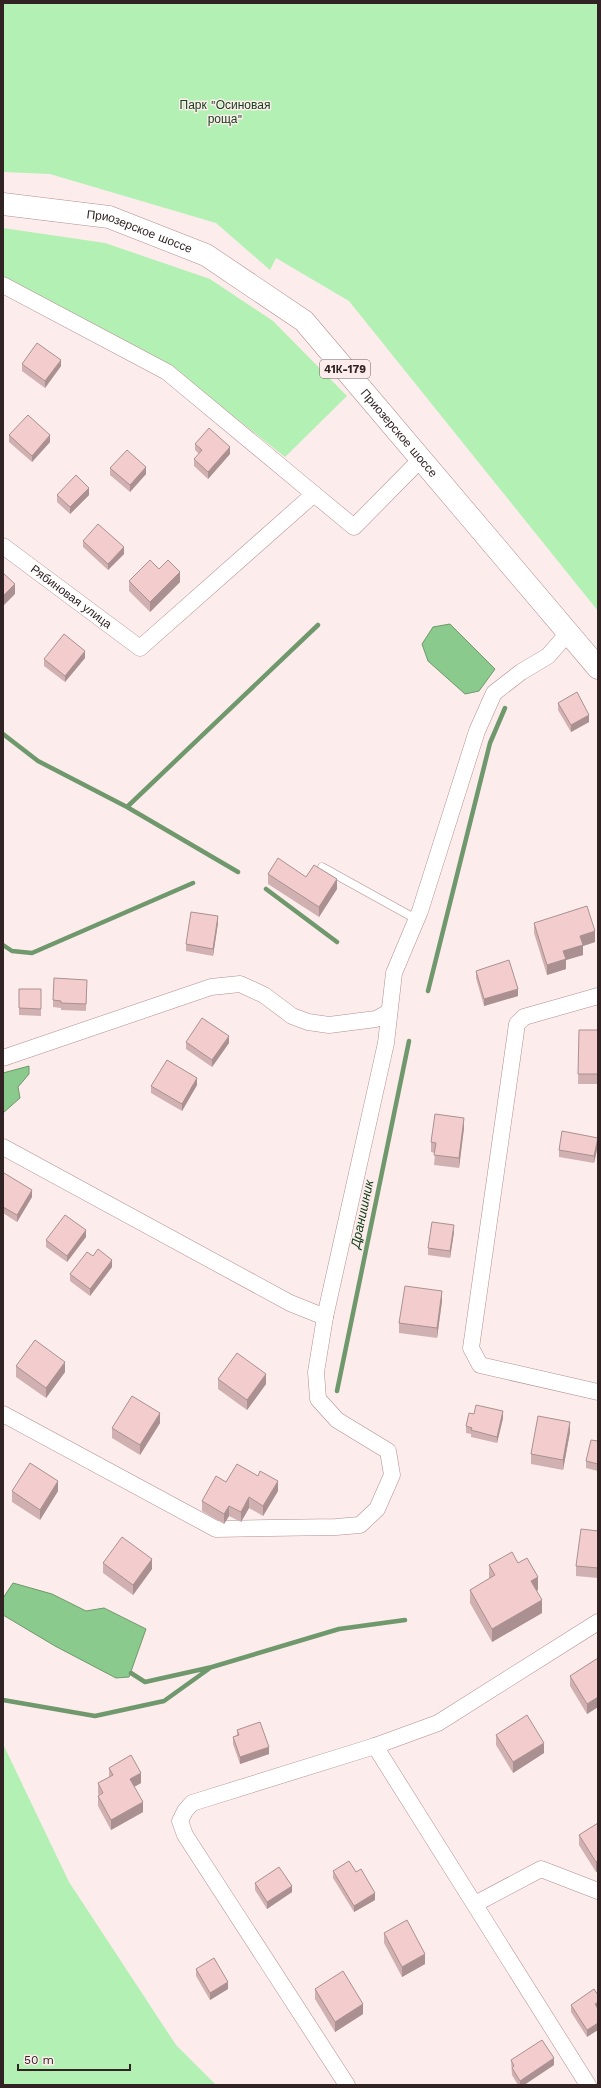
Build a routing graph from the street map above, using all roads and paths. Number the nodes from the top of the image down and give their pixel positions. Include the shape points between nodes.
1 (3, 204) edge
2 (3, 285) edge
3 (422, 458) junction
4 (314, 494) junction
5 (3, 546) edge
6 (568, 633) junction
7 (598, 668) edge
8 (322, 867) dead end
9 (416, 919) junction
10 (598, 996) edge
11 (389, 1012) junction
12 (3, 1058) edge
13 (3, 1147) edge
14 (326, 1317) junction
15 (598, 1392) edge
16 (3, 1414) edge
17 (598, 1622) edge
18 (374, 1746) junction
19 (598, 1891) edge
20 (475, 1904) junction
21 (347, 2085) edge
22 (588, 2085) edge

1 - 3 main road, Приозерское шоссе / 41К-179 via 108,217 206,255 304,321
2 - 4 street via 167,372
3 - 4 street via 354,527
3 - 6 main road, Приозерское шоссе / 41К-179
4 - 5 street, Рябиновая улица via 140,648
6 - 7 main road, Приозерское шоссе / 41К-179
6 - 9 street via 548,656 521,672 494,693 477,731
8 - 9 lane
9 - 11 street via 394,973
10 - 15 street via 524,1017 517,1024 471,1348 480,1365
11 - 12 street via 376,1019 329,1025 308,1022 292,1016 264,995 240,984 211,987
11 - 14 street via 386,1043
13 - 14 street via 290,1303
14 - 16 street via 316,1372 318,1399 337,1420 388,1451 392,1475 377,1509 360,1525 216,1529
17 - 18 street via 438,1723
18 - 20 street
18 - 21 street via 192,1803 180,1821 185,1835
19 - 20 street via 541,1869
20 - 22 street

